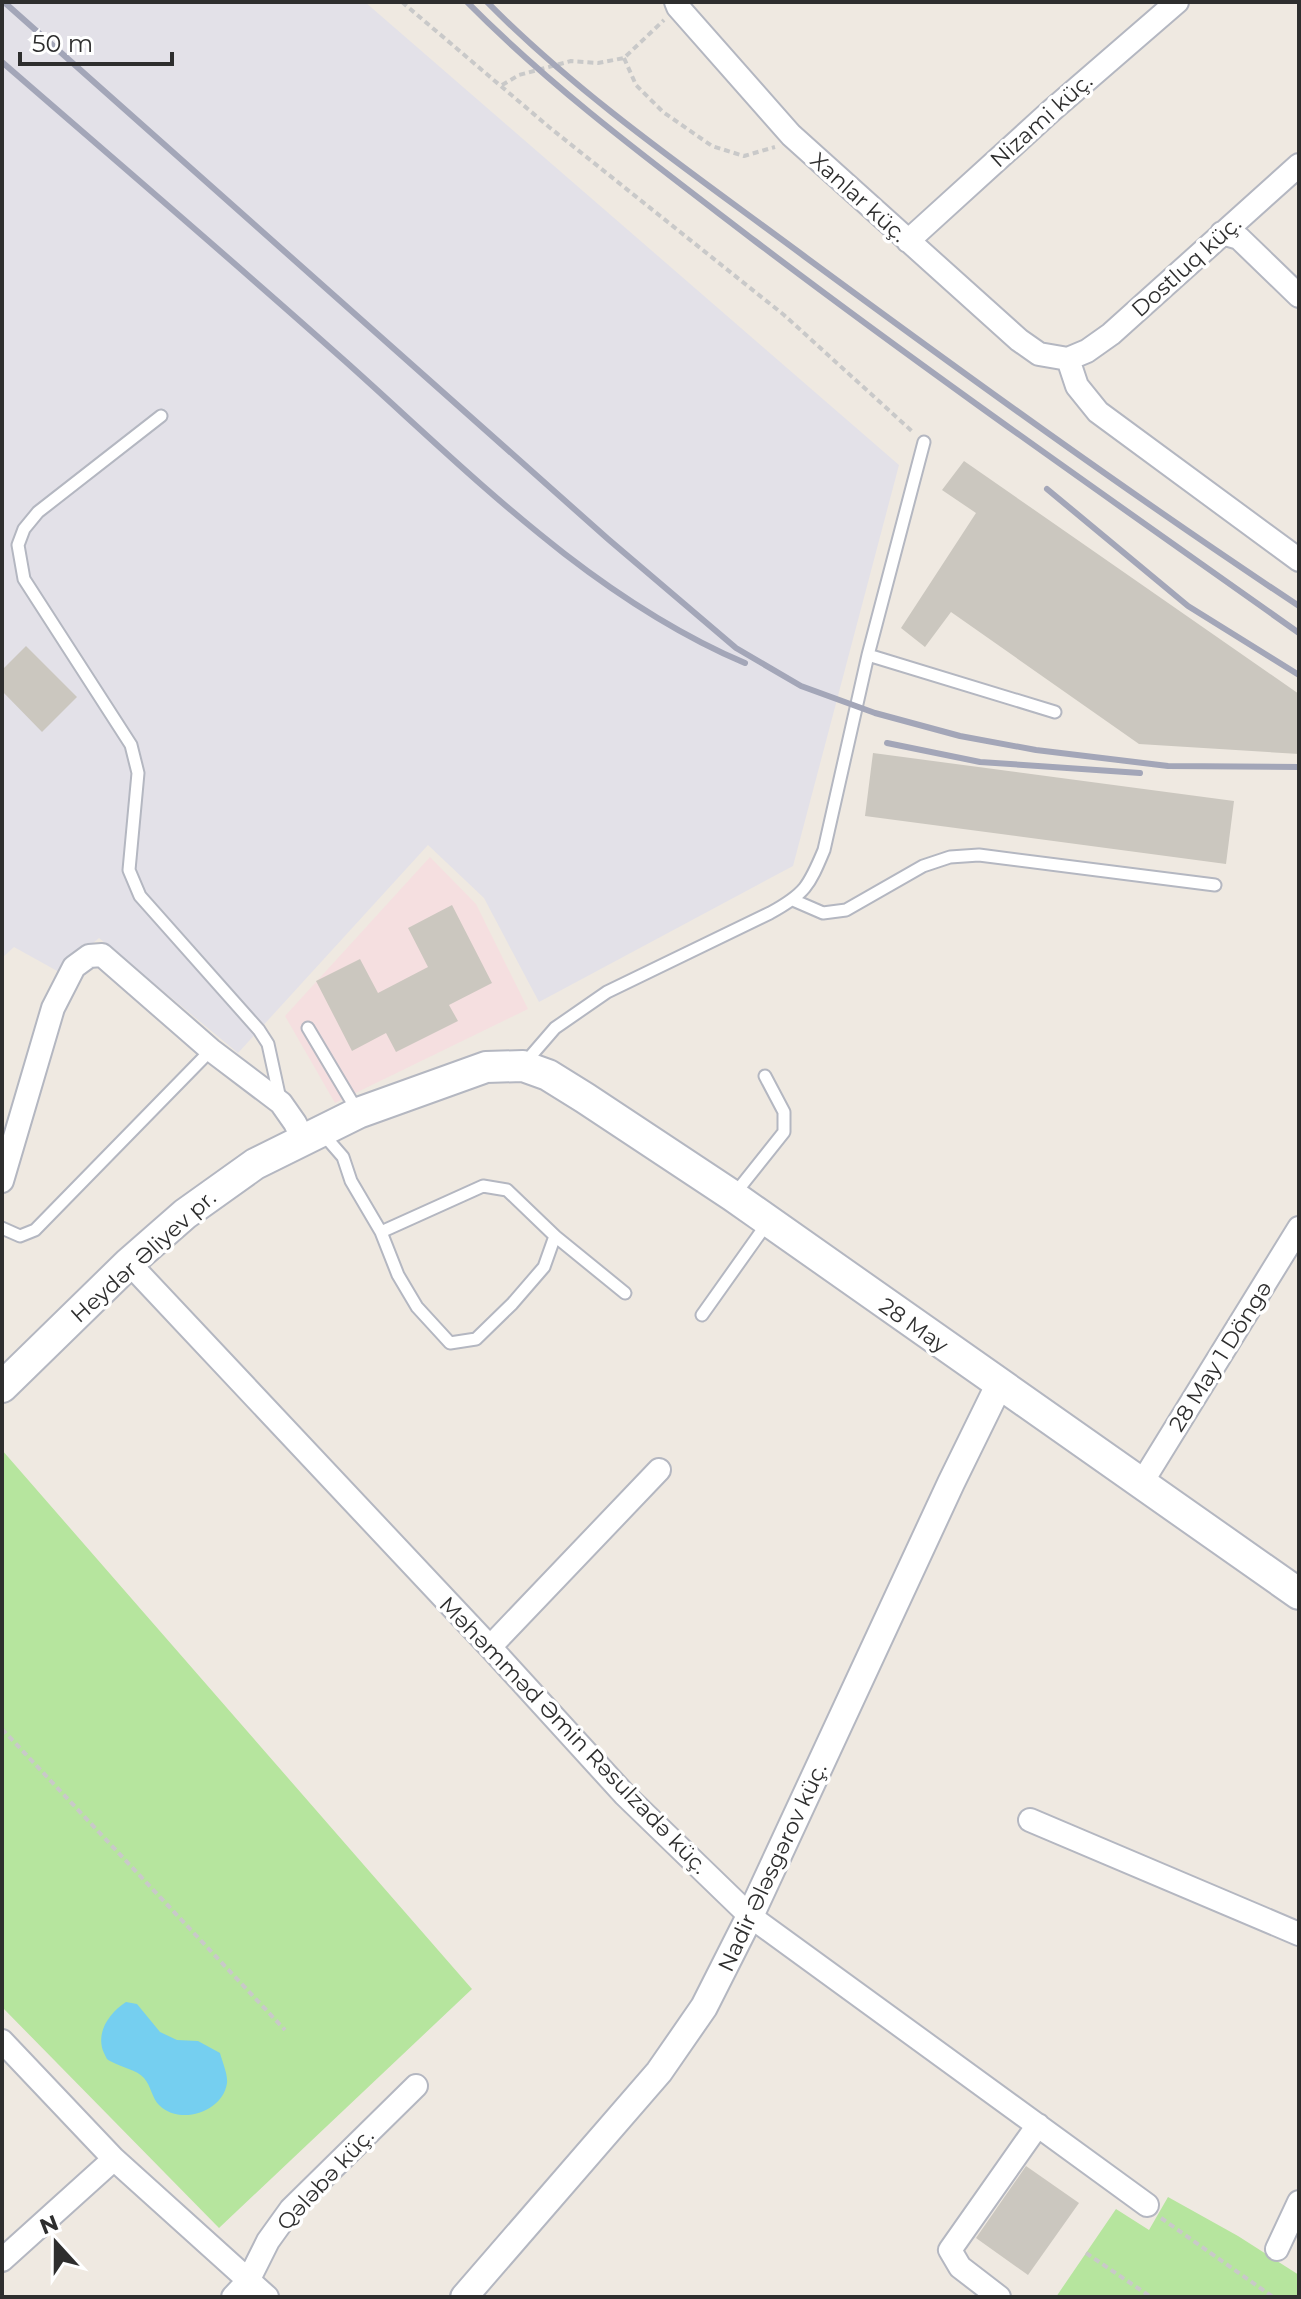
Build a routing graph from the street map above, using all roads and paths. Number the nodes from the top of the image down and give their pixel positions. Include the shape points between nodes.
1 (402, 2) edge
2 (1177, 2) edge
3 (677, 4) edge
4 (624, 58) junction
5 (501, 86) junction
6 (791, 135) junction
7 (1299, 165) edge
8 (1222, 233) junction
9 (908, 241) junction
10 (1299, 296) edge
11 (1068, 359) junction
12 (161, 416) dead end
13 (924, 442) joint
14 (1299, 560) edge
15 (868, 655) junction
16 (1055, 712) dead end
17 (1215, 885) dead end
18 (793, 900) junction
19 (308, 1028) dead end
20 (211, 1050) junction
21 (523, 1066) junction
22 (765, 1076) dead end
23 (281, 1103) junction
24 (358, 1113) junction
25 (312, 1135) junction
26 (2, 1181) edge
27 (733, 1196) junction
28 (768, 1221) junction
29 (2, 1228) edge
30 (1299, 1228) edge
31 (381, 1232) junction
32 (555, 1236) junction
33 (129, 1263) junction
34 (625, 1293) dead end
35 (702, 1315) dead end
36 (999, 1385) junction
37 (2, 1387) edge
38 (659, 1470) dead end
39 (1141, 1484) junction
40 (1299, 1594) edge
41 (490, 1647) junction
42 (2, 1729) edge
43 (1030, 1820) dead end
44 (750, 1916) junction
45 (1299, 1934) edge
46 (285, 2030) dead end
47 (2, 2041) edge
48 (416, 2086) dead end
49 (1038, 2125) junction
50 (114, 2159) junction
51 (1299, 2202) edge
52 (1152, 2210) joint
53 (1277, 2249) dead end
54 (1086, 2253) dead end
55 (2, 2260) edge
56 (240, 2289) edge
57 (476, 2293) edge
58 (267, 2297) edge
59 (999, 2297) edge
60 (1151, 2297) edge
61 (1273, 2297) edge

1 - 5 path
2 - 9 street, Nizami küç.
3 - 4 path
3 - 6 street, Xanlar küç.
4 - 5 path via 571,61 519,75
4 - 6 path via 636,85 663,112 712,146 744,156 774,148
5 - 13 path via 784,315
6 - 9 street, Xanlar küç.
7 - 8 street, Dostluq küç.
8 - 10 street via 1239,238
8 - 11 street, Dostluq küç. via 1111,334
9 - 11 street, Xanlar küç. via 1019,340 1039,354
11 - 14 street via 1077,386 1098,412
12 - 23 lane via 38,512 18,545 24,579 131,745 138,773 129,870 140,896 259,1030 268,1044
13 - 15 lane
15 - 16 lane
15 - 18 lane via 824,850 811,880
17 - 18 lane via 979,855 923,866 846,910 823,913
18 - 21 lane via 607,992 555,1028
19 - 24 lane
20 - 23 street
20 - 26 street via 102,955 89,956 74,967 53,1008
20 - 29 lane via 35,1230 20,1236
21 - 24 main road, Heydər Əliyev pr. via 486,1067
21 - 27 main road, 28 May via 548,1075
22 - 27 lane via 784,1112 784,1132
23 - 25 street
24 - 25 main road, Heydər Əliyev pr.
25 - 31 lane via 343,1157
25 - 33 main road, Heydər Əliyev pr. via 216,1190
27 - 28 main road, 28 May
28 - 35 lane
28 - 36 main road, 28 May
30 - 39 street, 28 May 1 Döngə
31 - 32 lane via 483,1186 507,1190
31 - 32 lane via 417,1307 450,1343 476,1339 512,1304 544,1267
32 - 34 lane
33 - 37 main road, Heydər Əliyev pr.
33 - 41 street, Məhəmməd Əmin Rəsulzadə küç.
36 - 39 main road, 28 May
36 - 44 street, Nadir Ələsgərov küç.
38 - 41 street
39 - 40 main road, 28 May
41 - 44 street, Məhəmməd Əmin Rəsulzadə küç. via 625,1795
42 - 46 path
43 - 45 street
44 - 49 street, Məhəmməd Əmin Rəsulzadə küç.
44 - 57 street, Nadir Ələsgərov küç. via 704,2007 659,2072
47 - 50 street
48 - 56 street, Qələbə küç. via 291,2209
49 - 52 street, Məhəmməd Əmin Rəsulzadə küç.
49 - 59 street via 950,2250 960,2267
50 - 55 street
50 - 56 street
51 - 53 street
52 - 61 path
54 - 60 path
56 - 58 street

